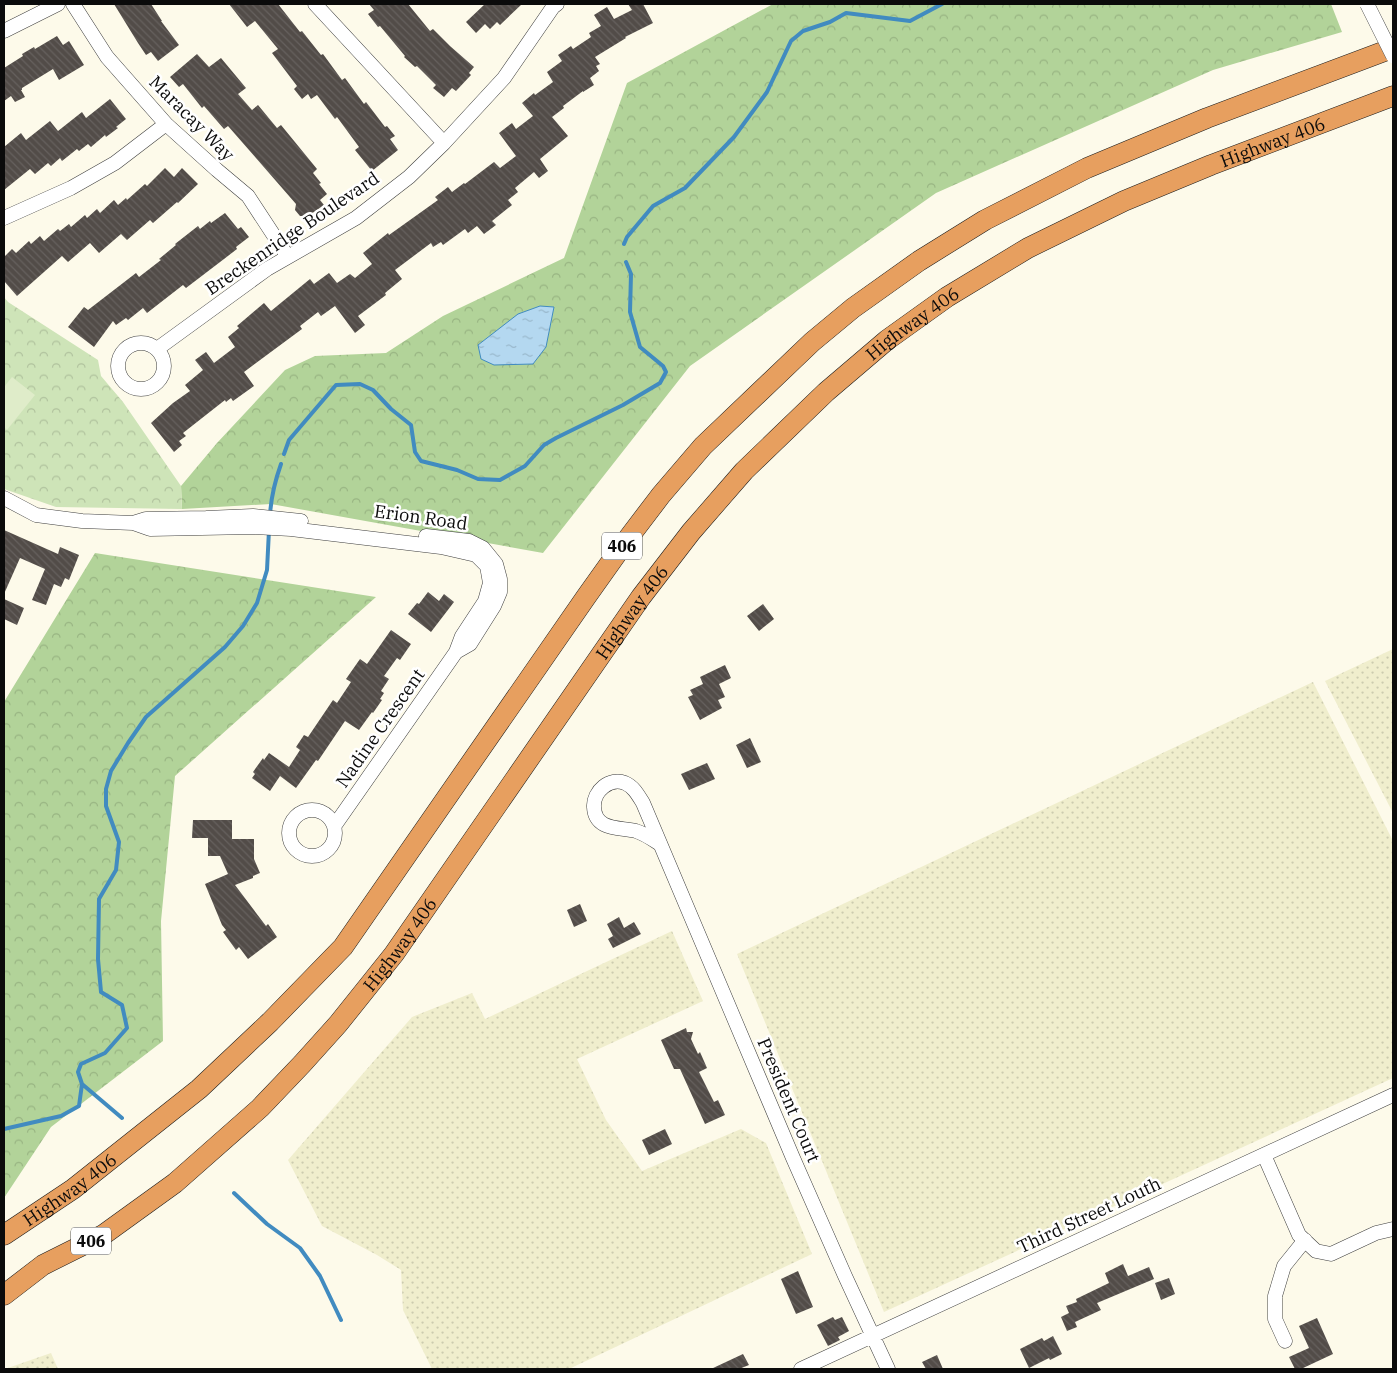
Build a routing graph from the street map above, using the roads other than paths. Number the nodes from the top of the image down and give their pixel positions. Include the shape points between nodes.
1 (58, 4) edge
2 (73, 4) edge
3 (315, 4) edge
4 (1367, 4) edge
5 (554, 5) edge
6 (4, 31) edge
7 (1393, 48) edge
8 (1393, 56) edge
9 (1393, 96) edge
10 (166, 124) junction
11 (444, 143) junction
12 (4, 218) edge
13 (288, 256) junction
14 (157, 349) dead end
15 (4, 498) edge
16 (456, 652) joint
17 (335, 825) dead end
18 (660, 844) junction
19 (1393, 1095) edge
20 (1264, 1155) junction
21 (1393, 1229) edge
22 (4, 1235) edge
23 (1305, 1240) junction
24 (4, 1295) edge
25 (873, 1335) junction
26 (1285, 1341) dead end
27 (801, 1369) edge
28 (888, 1369) edge

1 - 6 street
2 - 10 street, Maracay Way via 107,56
3 - 11 street
4 - 8 street, bridge
5 - 11 street, Breckenridge Boulevard via 504,78
7 - 22 highway, Highway 406 / 406 via 1207,118 1087,168 986,220 919,261 812,342 703,446 623,545 343,947 199,1090 72,1189
9 - 24 highway, Highway 406 / 406 via 1124,201 1028,248 940,302 886,340 744,471 691,532 641,598 394,954 302,1064 260,1108 176,1183 103,1236 44,1265
10 - 12 street via 115,163 71,188
10 - 13 street, Maracay Way via 248,196
11 - 13 street, Breckenridge Boulevard via 410,177 356,218
13 - 14 street, Breckenridge Boulevard
15 - 16 street, Erion Road via 36,515 133,523 150,529 252,521 469,541 483,548 496,564 500,592 470,644
16 - 17 street, Nadine Crescent
18 - 18 street, President Court via 635,790 624,782 612,782 595,796 595,812 601,823 615,829 635,831
18 - 25 street, President Court via 793,1158
19 - 20 street, Third Street Louth
20 - 23 street via 1299,1234
20 - 25 street, Third Street Louth
21 - 23 street via 1376,1233 1331,1254 1316,1251
23 - 26 street via 1284,1266 1275,1296 1275,1319
25 - 27 street, Third Street Louth
25 - 28 street, President Court

